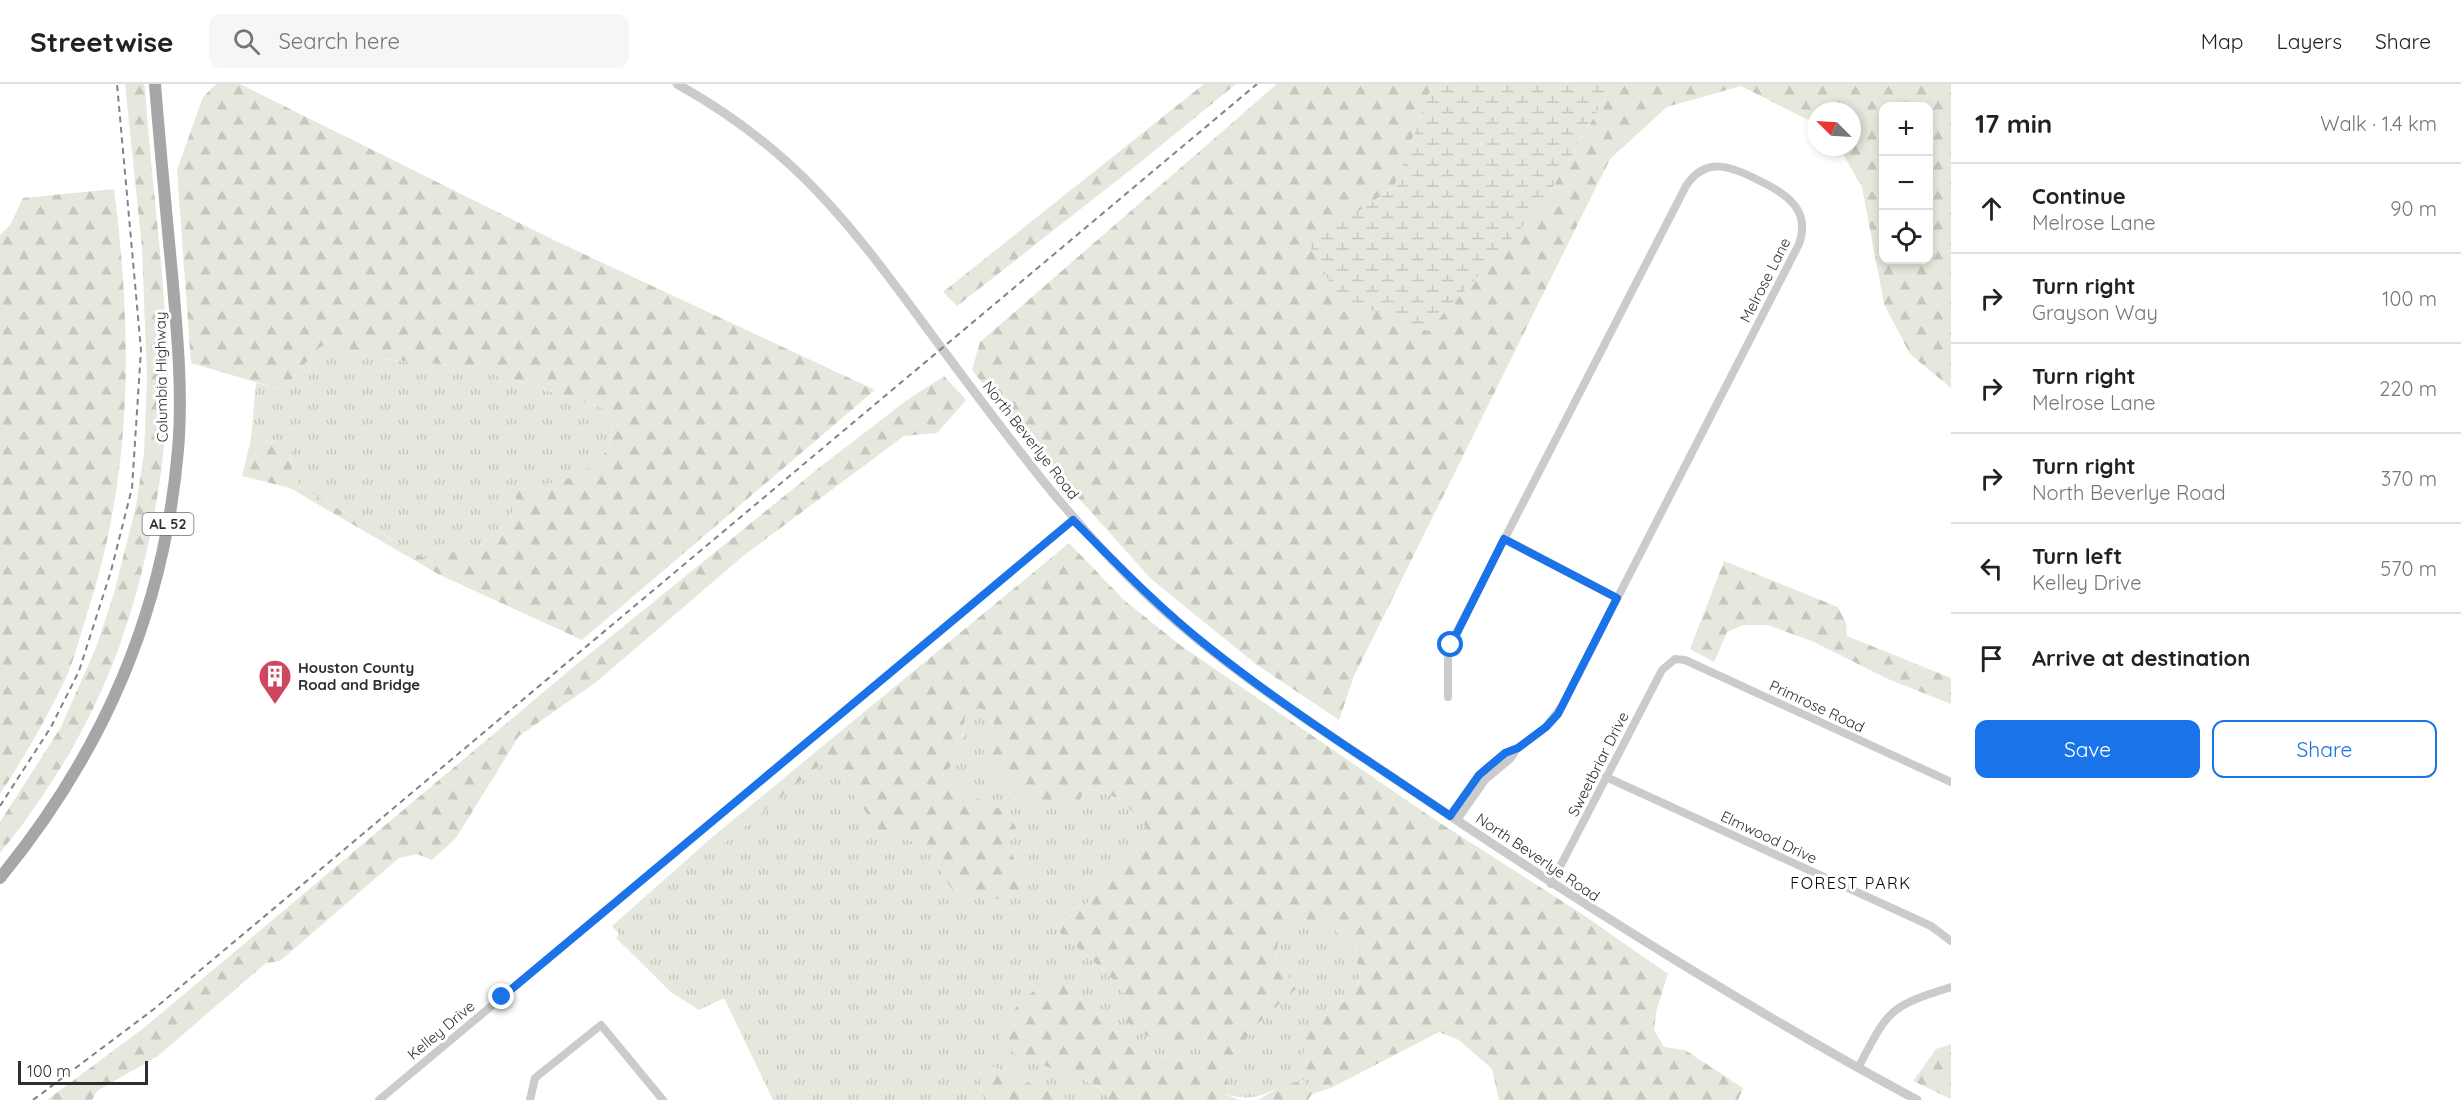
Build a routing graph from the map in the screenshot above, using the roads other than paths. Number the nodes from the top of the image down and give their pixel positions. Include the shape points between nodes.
1 (155, 84) edge
2 (677, 84) edge
3 (1073, 520) junction
4 (1504, 539) junction
5 (1617, 598) junction
6 (1671, 660) joint
7 (1448, 697) dead end
8 (1606, 777) junction
9 (1951, 782) edge
10 (1453, 818) junction
11 (0, 878) edge
12 (1551, 884) junction
13 (1951, 941) edge
14 (1951, 987) edge
15 (1858, 1068) junction
16 (379, 1100) edge
17 (530, 1100) edge
18 (663, 1100) edge
19 (1917, 1100) edge

1 - 11 main road, Columbia Highway / AL 52 via 179,389 178,449 163,549 145,620 100,730 45,820
2 - 3 street, North Beverlye Road via 720,108 764,140 842,216
3 - 10 street, North Beverlye Road via 1148,596 1205,645
3 - 16 street, Kelley Drive
4 - 5 street
4 - 5 street, Melrose Lane via 1689,180 1705,168 1724,165 1782,192 1801,214 1803,226 1798,244
4 - 7 street, Melrose Lane via 1451,645
5 - 10 street, Melrose Lane via 1558,714 1485,780
6 - 8 street, Sweetbriar Drive via 1662,670
6 - 9 street, Primrose Road via 1685,660
8 - 12 street, Sweetbriar Drive
8 - 13 street, Elmwood Drive via 1931,926
10 - 12 street, North Beverlye Road
12 - 15 street, North Beverlye Road
14 - 15 street via 1898,1006 1878,1030
15 - 19 street, North Beverlye Road
17 - 18 street via 535,1078 601,1025

